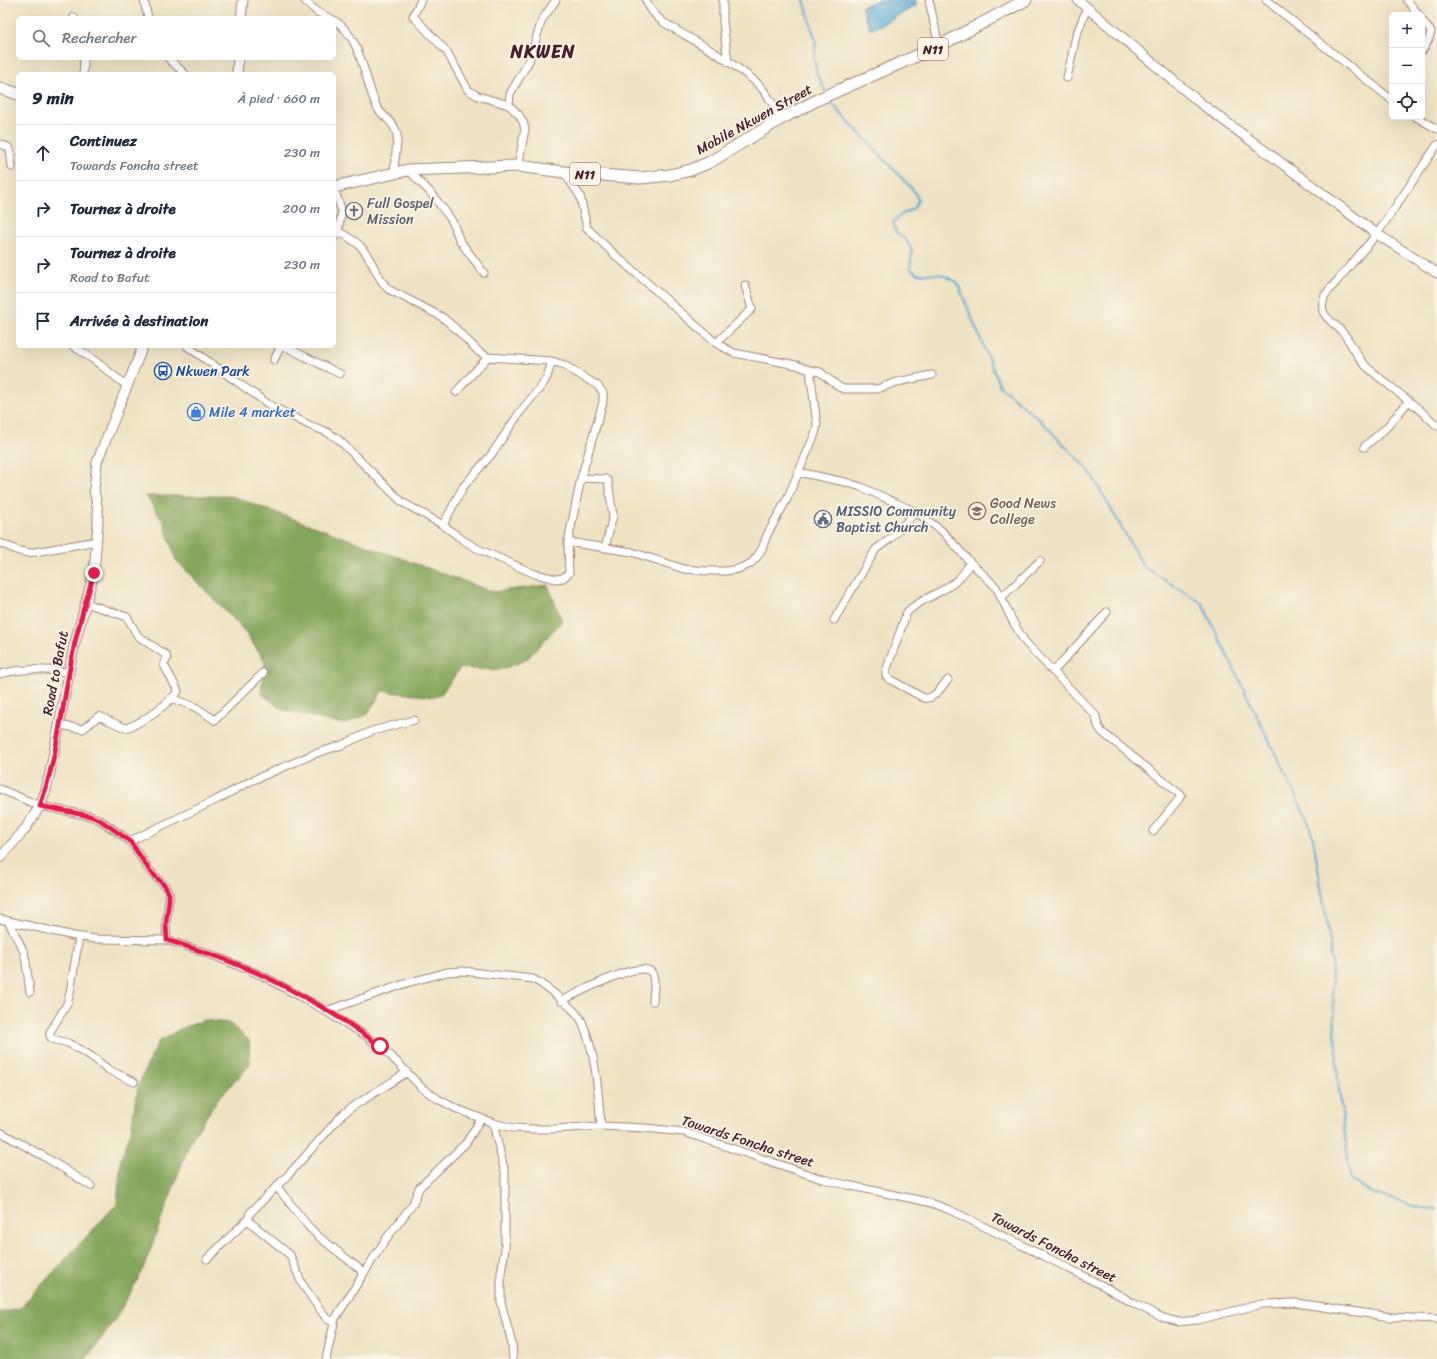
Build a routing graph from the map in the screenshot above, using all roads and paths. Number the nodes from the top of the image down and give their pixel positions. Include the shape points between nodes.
1 (144, 0) edge
2 (243, 0) edge
3 (304, 0) edge
4 (421, 0) edge
5 (556, 0) edge
6 (646, 0) edge
7 (723, 0) edge
8 (930, 0) edge
9 (1026, 0) edge
10 (1078, 0) edge
11 (1266, 0) edge
12 (1407, 0) edge
13 (1087, 8) junction
14 (1416, 12) edge
15 (148, 16) edge
16 (241, 16) edge
17 (326, 16) edge
18 (336, 21) edge
19 (1425, 24) edge
20 (939, 46) junction
21 (1425, 46) edge
22 (83, 60) edge
23 (170, 60) edge
24 (238, 60) edge
25 (728, 62) junction
26 (83, 72) edge
27 (183, 72) edge
28 (237, 72) edge
29 (1067, 78) dead end
30 (0, 88) edge
31 (16, 93) edge
32 (1389, 95) edge
33 (509, 105) junction
34 (781, 119) junction
35 (1421, 120) edge
36 (1437, 129) edge
37 (0, 144) edge
38 (1437, 145) edge
39 (518, 166) junction
40 (12, 167) dead end
41 (408, 170) junction
42 (564, 172) junction
43 (394, 174) junction
44 (336, 188) edge
45 (336, 194) edge
46 (1377, 234) junction
47 (336, 235) edge
48 (484, 273) dead end
49 (1437, 273) edge
50 (745, 285) dead end
51 (716, 343) junction
52 (75, 348) edge
53 (142, 348) edge
54 (190, 348) edge
55 (280, 348) edge
56 (288, 348) edge
57 (488, 357) junction
58 (274, 360) dead end
59 (552, 361) junction
60 (810, 370) junction
61 (340, 374) dead end
62 (932, 375) dead end
63 (127, 386) junction
64 (456, 392) dead end
65 (1409, 401) junction
66 (1437, 426) edge
67 (1364, 447) dead end
68 (798, 472) junction
69 (581, 478) junction
70 (916, 512) junction
71 (443, 525) junction
72 (97, 541) junction
73 (568, 542) junction
74 (0, 543) edge
75 (605, 548) junction
76 (1040, 561) dead end
77 (970, 562) junction
78 (1002, 597) junction
79 (86, 603) junction
80 (1107, 612) dead end
81 (834, 620) dead end
82 (69, 672) junction
83 (1054, 672) junction
84 (264, 673) dead end
85 (0, 674) edge
86 (948, 680) dead end
87 (171, 698) junction
88 (414, 720) dead end
89 (59, 725) junction
90 (0, 789) edge
91 (40, 806) junction
92 (1153, 831) dead end
93 (130, 841) junction
94 (0, 858) edge
95 (0, 919) edge
96 (8, 921) junction
97 (79, 937) junction
98 (167, 940) junction
99 (30, 992) dead end
100 (561, 1001) junction
101 (653, 1001) dead end
102 (326, 1011) junction
103 (406, 1072) junction
104 (134, 1082) dead end
105 (481, 1119) junction
106 (493, 1123) junction
107 (601, 1126) junction
108 (0, 1132) edge
109 (91, 1186) dead end
110 (277, 1187) junction
111 (248, 1219) junction
112 (207, 1259) dead end
113 (362, 1276) junction
114 (335, 1319) junction
115 (1437, 1319) edge
116 (326, 1359) edge
117 (513, 1359) edge

1 - 15 street
2 - 16 street
3 - 17 street
4 - 33 street via 413,16 447,52 468,90 478,96
5 - 33 street via 542,20 529,62 510,94
6 - 25 street via 655,16
7 - 25 street
8 - 20 street
9 - 20 highway, Mobile Nkwen Street / N11
10 - 13 street
11 - 32 street
12 - 14 street
13 - 29 street via 1076,36
13 - 46 street via 1199,102
18 - 43 street via 342,25 354,45 378,110 394,127 397,135
19 - 21 street via 1431,32
20 - 34 highway, Mobile Nkwen Street / N11 via 819,99
22 - 26 street
23 - 27 street
24 - 28 street
25 - 34 street via 758,84
30 - 31 highway
33 - 39 street via 519,115 525,129
34 - 42 highway, Mobile Nkwen Street / N11 via 710,162 691,170 640,178
35 - 36 street
37 - 40 street via 10,150
38 - 46 street
39 - 41 highway, Mobile Nkwen Street / N11
39 - 42 highway, Mobile Nkwen Street / N11
41 - 43 highway, Mobile Nkwen Street / N11
41 - 48 street via 430,192 452,221 460,241
42 - 51 street via 580,196 586,228
43 - 44 highway, Mobile Nkwen Street / N11
45 - 47 street via 342,210
46 - 49 street
46 - 65 street via 1325,294 1321,304 1324,315 1343,333 1366,366
47 - 57 street via 355,242 362,248 388,289 442,317 479,352
50 - 51 street via 752,309
51 - 60 street via 734,353
52 - 63 street
53 - 63 street, Road to Bafut
54 - 71 street via 268,404 338,439 402,502
55 - 58 street
56 - 61 street
57 - 59 street
57 - 64 street
59 - 69 street via 588,378 603,393 603,402
59 - 71 street via 543,384 464,487
60 - 62 street via 820,372 844,389 877,389
60 - 68 street via 817,425
63 - 72 street, Road to Bafut via 97,462 94,492 98,512
65 - 66 street
65 - 67 street via 1386,428
68 - 70 street via 850,483
68 - 75 street via 762,549 750,564 738,569 707,572 684,569 632,552
69 - 73 street
69 - 75 street via 608,481 613,516
70 - 77 street via 942,532
70 - 81 street via 890,539 876,549
71 - 73 street via 476,548 534,574 556,579 563,578 569,573
72 - 74 street via 29,553
72 - 79 street, Road to Bafut via 94,573
73 - 75 street
76 - 78 street
77 - 78 street via 990,580
77 - 86 street via 966,572 958,579 907,612 886,672 889,679 929,699
78 - 83 street via 1020,636
79 - 82 street, Road to Bafut
79 - 87 street via 127,617 138,636 166,655 164,666 178,691
80 - 83 street
82 - 85 street via 28,668
82 - 89 street, Road to Bafut
83 - 92 street via 1096,716 1102,732 1181,795
84 - 87 street via 215,720 194,707
87 - 89 street via 148,718 128,728 99,716 83,729
88 - 93 street via 372,731 314,754 251,781
89 - 91 street, Road to Bafut via 46,790
90 - 91 street
91 - 93 street via 90,816
91 - 94 street, Road to Bafut via 25,829
93 - 98 street via 169,894
95 - 96 street, Towards Foncha street
96 - 97 street, Towards Foncha street
96 - 99 street via 24,952
97 - 98 street, Towards Foncha street
97 - 104 street via 67,1004 50,1036 52,1039 68,1043 109,1070
98 - 102 street, Towards Foncha street via 261,975
100 - 101 street via 608,978 644,969 653,975
100 - 102 street via 533,979 462,971 447,972 407,983
100 - 107 street via 580,1018 591,1047
102 - 103 street, Towards Foncha street via 380,1046
103 - 105 street, Towards Foncha street via 438,1099
103 - 110 street via 342,1115
105 - 106 street, Towards Foncha street
105 - 113 street via 466,1143 419,1188 414,1204 386,1239
106 - 107 street, Towards Foncha street via 513,1128
106 - 117 street via 505,1173 505,1249 501,1273 501,1302 512,1344
107 - 115 street, Towards Foncha street via 684,1132 819,1178 928,1202 950,1210 1052,1260 1133,1304 1178,1322 1262,1304 1282,1303 1391,1317
108 - 109 street
110 - 111 street via 250,1213
110 - 113 street via 308,1226 358,1267
111 - 112 street
111 - 114 street via 290,1255 307,1293 326,1318 330,1321
113 - 114 street
114 - 116 street

